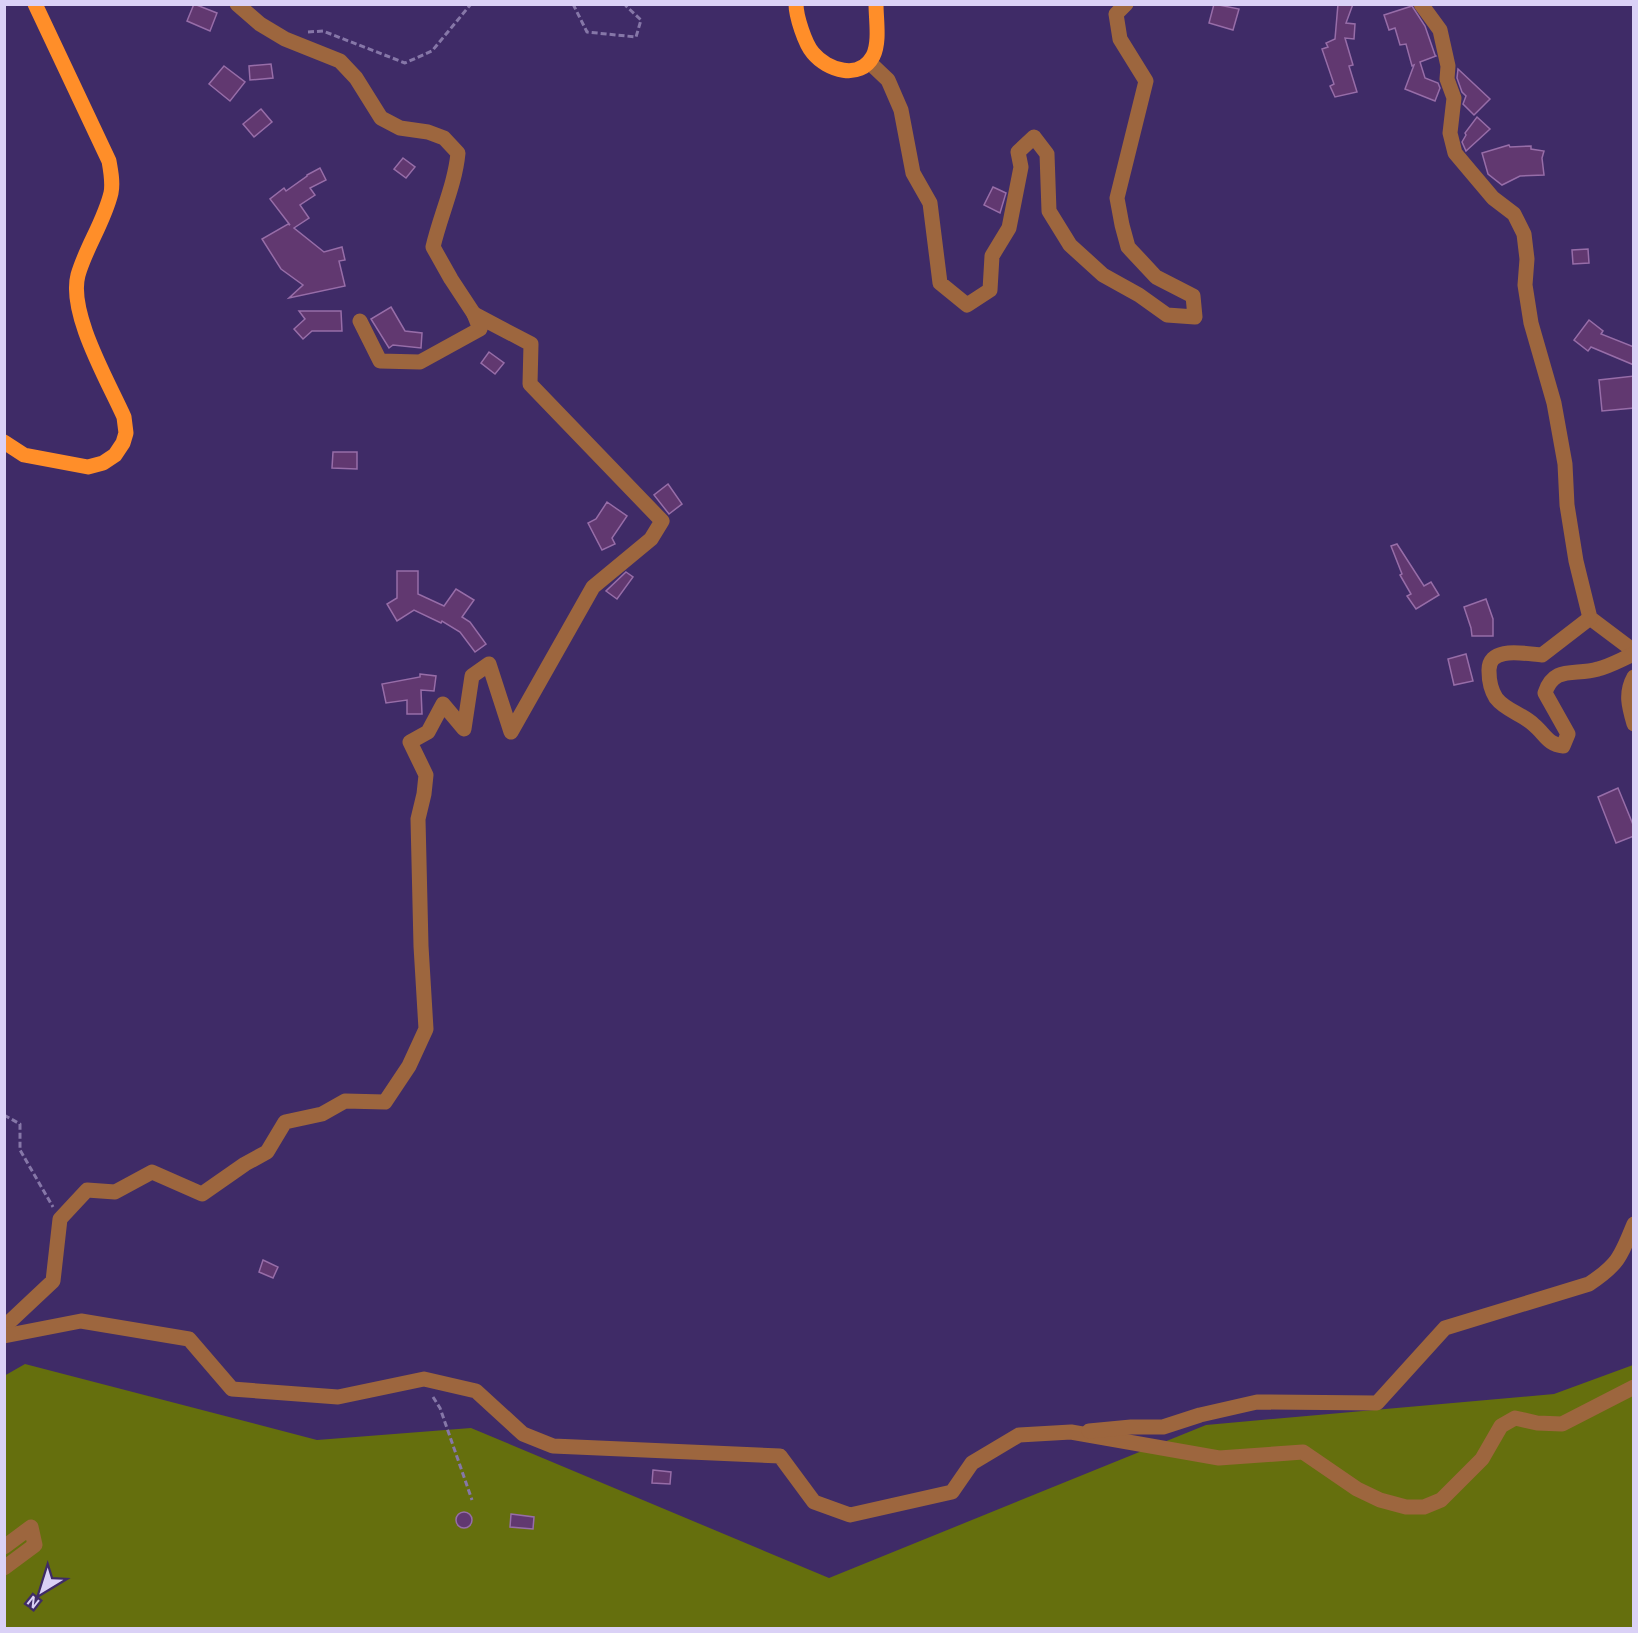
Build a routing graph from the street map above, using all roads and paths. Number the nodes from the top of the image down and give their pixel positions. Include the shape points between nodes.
1 (35, 4) edge
2 (237, 4) edge
3 (471, 4) edge
4 (573, 4) edge
5 (627, 4) edge
6 (796, 4) edge
7 (876, 4) edge
8 (1126, 4) edge
9 (1421, 4) edge
10 (300, 32) dead end
11 (869, 62) junction
12 (474, 314) junction
13 (360, 321) dead end
14 (4, 442) edge
15 (1590, 618) junction
16 (1634, 652) edge
17 (1634, 677) edge
18 (1634, 724) edge
19 (4, 1115) edge
20 (60, 1219) junction
21 (1634, 1224) edge
22 (8, 1332) edge
23 (424, 1379) junction
24 (1634, 1387) edge
25 (1071, 1432) junction
26 (472, 1500) dead end
27 (4, 1547) edge
28 (4, 1568) edge

1 - 14 main road via 109,161 110,194 78,276 76,294 78,312 124,417 126,433 115,455 88,467 24,455
2 - 12 street via 285,39 340,62 357,78 381,118 400,128 444,138 458,153 433,247
3 - 10 path via 432,51 405,63 323,31
4 - 5 path via 587,32 636,38 641,21
6 - 11 main road via 811,51 821,61 845,71 857,70
7 - 11 main road via 877,44
8 - 11 street via 1116,14 1120,39 1146,81 1117,198 1122,225 1128,247 1156,277 1193,296 1195,317 1167,315 1103,274 1070,245 1049,211 1047,154 1034,136 1018,152 1021,167 1009,228 992,256 990,290 967,305 940,283 930,203 914,173 901,110 888,80
9 - 15 street via 1440,30 1447,79 1454,98 1450,133 1455,153 1493,198 1514,214 1524,234 1525,285 1531,323 1554,403 1575,561
12 - 13 street via 480,329 420,362 381,361
12 - 20 street via 531,344 530,384 662,521 651,539 593,587 511,732 489,664 472,675 464,729 443,704 428,732 410,742 426,775 418,819 426,1029 409,1066 385,1102 345,1101 322,1114 285,1122 267,1152 202,1194 152,1172 115,1192 87,1190
15 - 16 street
15 - 16 street via 1542,655 1501,653 1493,658 1488,667 1489,682 1496,698 1534,724 1547,740 1563,746 1568,734 1545,693 1548,682 1558,674 1598,669
17 - 18 street via 1628,688 1628,705
19 - 20 path via 20,1124 20,1150
20 - 22 street via 52,1281
21 - 25 street via 1622,1256 1606,1273 1589,1284 1445,1328 1377,1403 1257,1402 1163,1427
22 - 23 street via 81,1321 189,1339 232,1389 338,1397
23 - 25 street via 476,1391 523,1434 553,1446 780,1456 814,1502 850,1515 952,1492 972,1463 1018,1435
23 - 26 path via 440,1408
24 - 25 street via 1562,1424 1515,1418 1501,1426 1482,1459 1441,1500 1424,1507 1380,1500 1303,1452 1219,1458
27 - 28 street via 31,1527 35,1545

